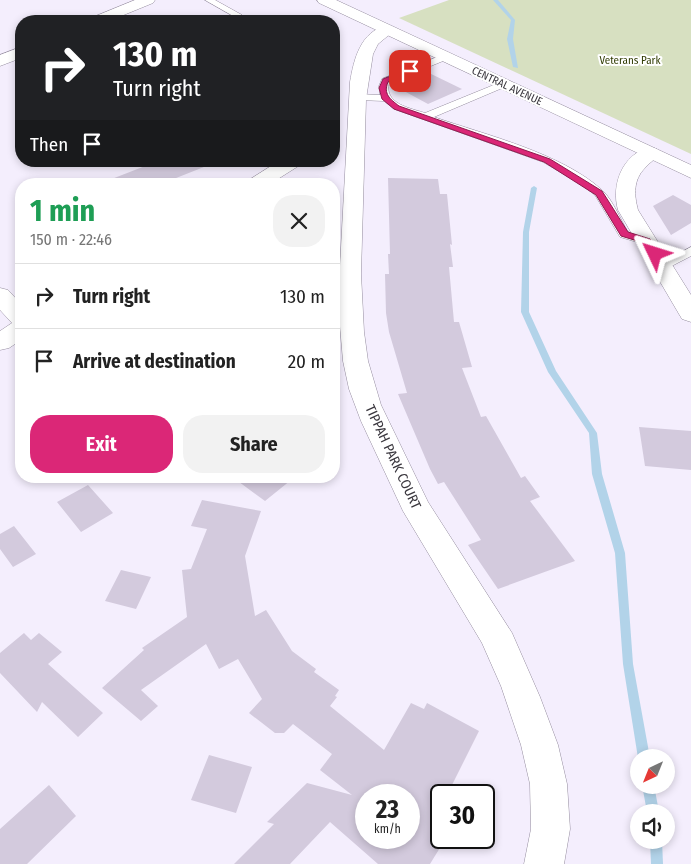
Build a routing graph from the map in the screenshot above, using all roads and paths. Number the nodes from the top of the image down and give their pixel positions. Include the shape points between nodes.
1 (148, 0) edge
2 (208, 0) edge
3 (324, 0) edge
4 (111, 15) edge
5 (238, 15) dead end
6 (387, 30) junction
7 (15, 55) edge
8 (445, 57) junction
9 (0, 61) edge
10 (504, 84) junction
11 (372, 88) junction
12 (425, 117) junction
13 (650, 153) junction
14 (283, 167) edge
15 (691, 172) edge
16 (266, 178) edge
17 (647, 241) junction
18 (691, 251) edge
19 (662, 266) junction
20 (0, 295) edge
21 (15, 311) edge
22 (691, 314) edge
23 (15, 333) edge
24 (0, 342) edge
25 (544, 864) edge

1 - 4 street
2 - 5 lane
3 - 6 street, CENTRAL AVENUE
6 - 8 street, CENTRAL AVENUE
6 - 11 street, TIPPAH PARK COURT via 370,42 363,58
7 - 9 street
8 - 10 street, CENTRAL AVENUE
8 - 11 lane
10 - 12 lane
10 - 13 street, CENTRAL AVENUE
11 - 12 lane via 397,108
11 - 25 street, TIPPAH PARK COURT via 346,134 355,155 350,269 352,347 370,411 421,517 494,634 516,679 541,746 551,802 551,827
12 - 17 lane via 547,160 599,193 624,234
13 - 15 street, CENTRAL AVENUE
13 - 17 street via 635,165 625,185 628,210
14 - 16 street
17 - 19 street
18 - 19 lane
19 - 22 street
20 - 21 street
23 - 24 street

